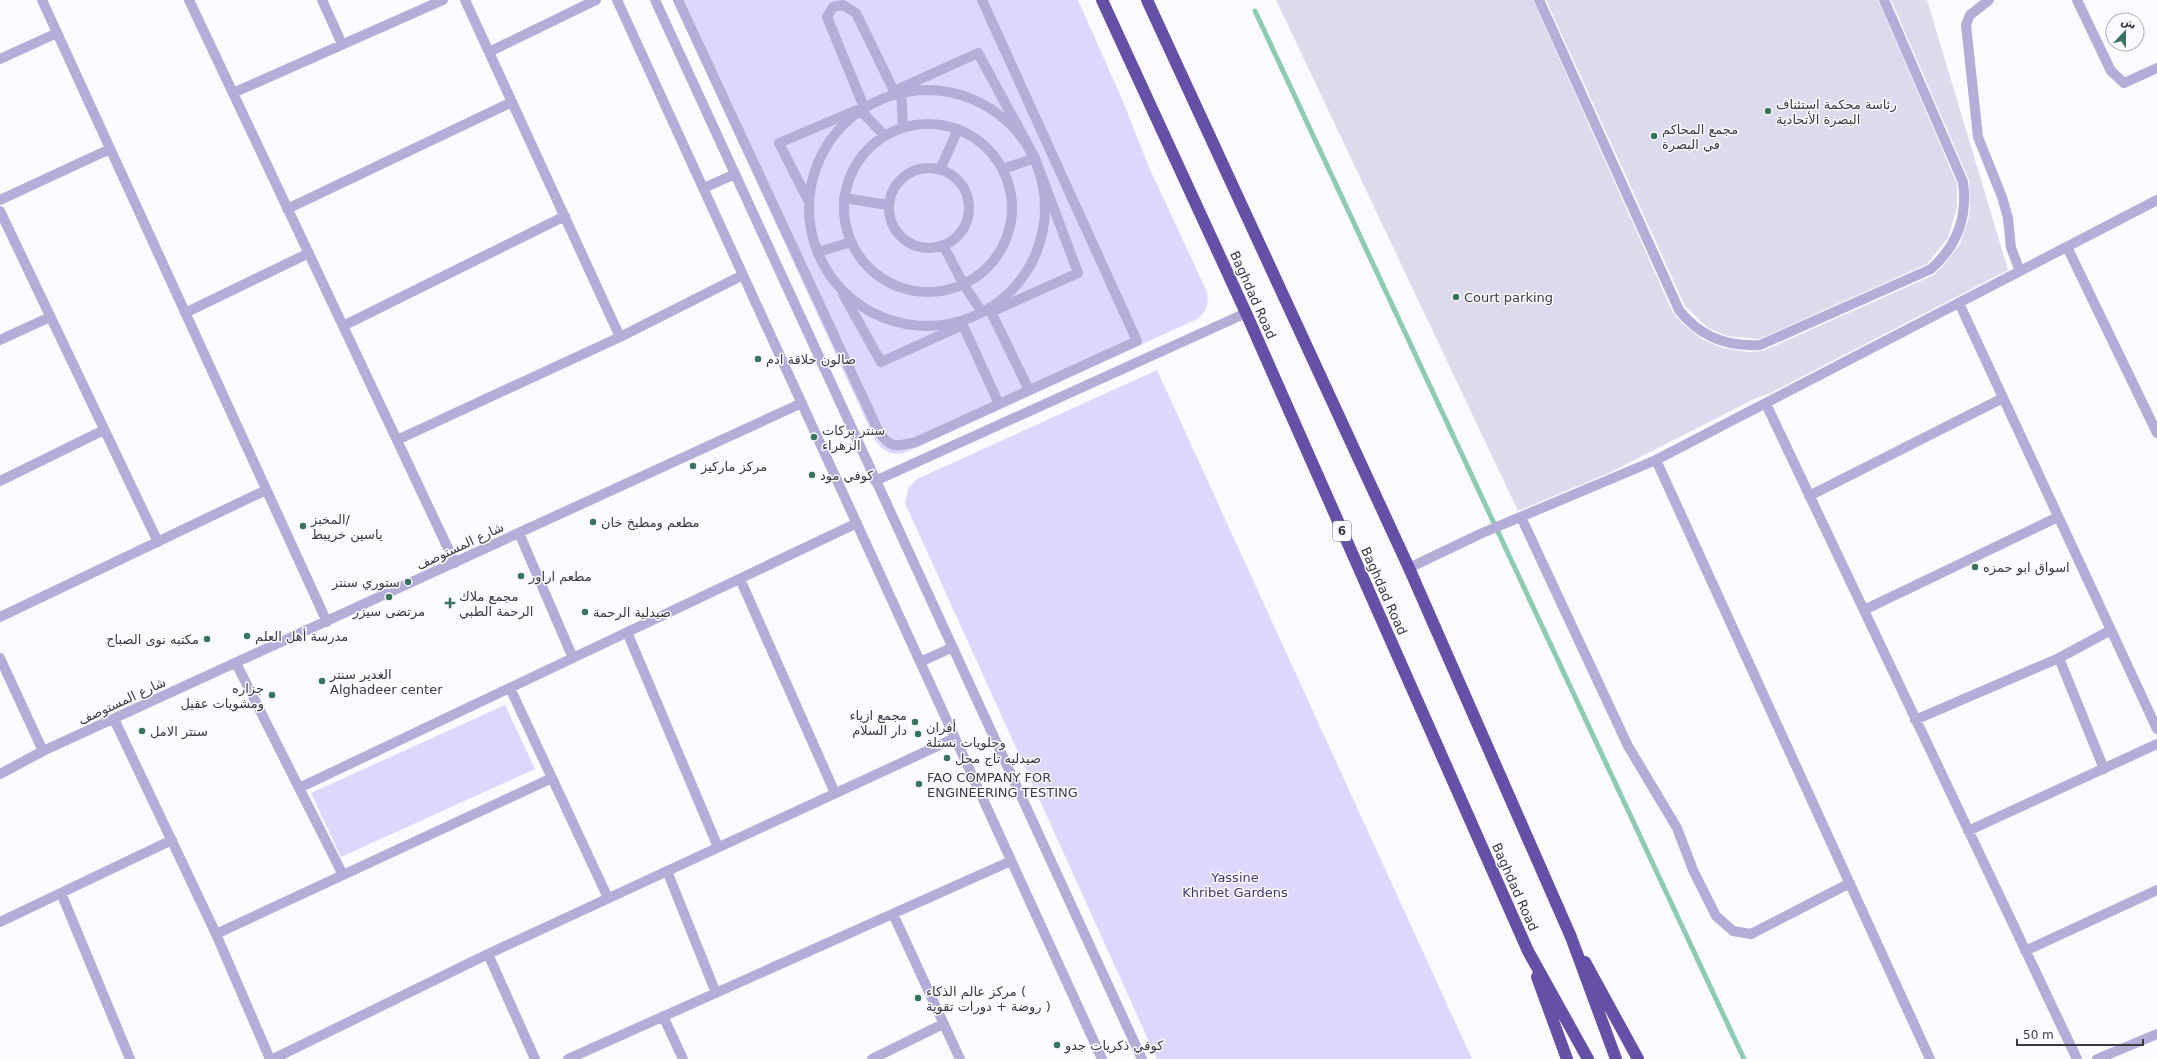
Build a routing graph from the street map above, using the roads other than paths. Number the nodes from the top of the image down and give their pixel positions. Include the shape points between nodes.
1 (42, 0) edge
2 (189, 0) edge
3 (322, 0) edge
4 (443, 0) edge
5 (465, 0) edge
6 (596, 0) edge
7 (617, 0) edge
8 (655, 0) edge
9 (678, 0) edge
10 (982, 0) edge
11 (1102, 0) edge
12 (1147, 0) edge
13 (1539, 0) edge
14 (1884, 0) edge
15 (1989, 0) edge
16 (2077, 0) edge
17 (57, 33) junction
18 (342, 44) junction
19 (489, 52) junction
20 (0, 59) edge
21 (2157, 68) edge
22 (901, 90) junction
23 (233, 93) junction
24 (512, 102) junction
25 (862, 109) junction
26 (903, 128) junction
27 (958, 129) junction
28 (885, 136) junction
29 (110, 148) junction
30 (1035, 158) junction
31 (1003, 169) junction
32 (940, 170) junction
33 (735, 174) junction
34 (704, 188) junction
35 (844, 198) junction
36 (0, 200) edge
37 (2157, 200) edge
38 (809, 202) junction
39 (888, 205) junction
40 (287, 209) junction
41 (0, 212) edge
42 (564, 216) junction
43 (851, 242) junction
44 (944, 245) junction
45 (2067, 246) junction
46 (818, 252) junction
47 (309, 253) junction
48 (2020, 271) junction
49 (743, 275) junction
50 (964, 285) junction
51 (840, 287) junction
52 (1959, 303) junction
53 (987, 311) junction
54 (185, 313) junction
55 (1246, 314) junction
56 (50, 317) junction
57 (962, 323) junction
58 (343, 326) junction
59 (620, 337) junction
60 (0, 340) edge
61 (1029, 390) junction
62 (2003, 398) junction
63 (802, 403) junction
64 (999, 404) junction
65 (1766, 404) junction
66 (104, 430) junction
67 (2157, 433) edge
68 (397, 440) junction
69 (1656, 460) junction
70 (0, 481) edge
71 (875, 481) junction
72 (266, 490) junction
73 (1809, 496) junction
74 (1521, 517) junction
75 (2058, 517) junction
76 (857, 523) junction
77 (519, 533) junction
78 (158, 542) junction
79 (455, 563) junction
80 (1409, 568) junction
81 (740, 578) junction
82 (1864, 610) junction
83 (0, 617) edge
84 (327, 622) junction
85 (2111, 630) junction
86 (627, 632) junction
87 (952, 648) junction
88 (0, 658) edge
89 (573, 658) junction
90 (2059, 658) junction
91 (920, 662) junction
92 (236, 663) junction
93 (510, 688) junction
94 (114, 719) junction
95 (1915, 720) junction
96 (2157, 729) edge
97 (955, 738) junction
98 (2157, 744) edge
99 (43, 751) junction
100 (2104, 769) junction
101 (0, 774) edge
102 (552, 778) junction
103 (299, 788) junction
104 (835, 793) junction
105 (1968, 831) junction
106 (172, 840) junction
107 (718, 847) junction
108 (1011, 861) junction
109 (667, 871) junction
110 (343, 875) junction
111 (1850, 883) junction
112 (2157, 890) edge
113 (62, 893) junction
114 (608, 898) junction
115 (893, 914) junction
116 (0, 922) edge
117 (216, 934) junction
118 (1571, 937) junction
119 (1528, 951) junction
120 (2025, 952) junction
121 (488, 954) junction
122 (716, 993) junction
123 (664, 1016) junction
124 (943, 1024) junction
125 (2157, 1034) edge
126 (130, 1059) edge
127 (271, 1059) edge
128 (535, 1059) edge
129 (568, 1059) edge
130 (683, 1059) edge
131 (872, 1059) edge
132 (960, 1059) edge
133 (1102, 1059) edge
134 (1142, 1059) edge
135 (1567, 1059) edge
136 (1588, 1059) edge
137 (1616, 1059) edge
138 (1638, 1059) edge
139 (1930, 1059) edge
140 (2077, 1059) edge
141 (2097, 1059) edge

1 - 17 street
2 - 23 street
3 - 18 street
4 - 18 street
5 - 19 street
6 - 19 street
7 - 34 street
8 - 33 street
9 - 64 street via 879,432 886,442 897,446 916,442
10 - 61 street via 1137,341
11 - 55 highway, Baghdad Road / 6
12 - 80 highway, Baghdad Road
13 - 14 street via 1679,310 1707,335 1724,342 1748,346 1760,345 1931,269 1950,249 1957,237 1964,210 1963,182
15 - 48 street via 1970,15 1966,24 1977,129 2002,197 2008,218 2011,248
16 - 21 street via 2111,71 2124,83
17 - 20 street
17 - 29 street
18 - 23 street
19 - 24 street
22 - 25 street
22 - 25 street via 894,91 856,13 843,5 833,7 827,17
22 - 26 street
22 - 30 street via 950,92 972,98 1009,122 1024,139
22 - 30 street via 978,53
23 - 40 street
24 - 40 street
24 - 42 street
25 - 28 street
25 - 38 street via 846,121 831,138 812,179
25 - 38 street via 779,143
26 - 27 street via 925,124
26 - 28 street
27 - 31 street via 986,146
27 - 32 street
28 - 35 street via 866,150 856,163
29 - 36 street
29 - 54 street
30 - 31 street
30 - 53 street via 1043,181 1046,204 1038,250 1028,271 1013,289
30 - 53 street via 1078,273
31 - 50 street via 1011,189 1013,206 1008,238 990,266
32 - 39 street via 926,168 907,173 894,187
32 - 44 street via 954,176 960,183 968,201 969,211 963,229
33 - 34 street
33 - 71 street
34 - 49 street
35 - 39 street
35 - 43 street via 846,227
37 - 45 street
38 - 46 street via 810,220
39 - 44 street via 892,224 904,239 921,247
40 - 47 street
41 - 56 street
42 - 58 street
42 - 59 street
43 - 46 street
43 - 50 street via 859,257 870,269 898,287 930,292 947,291
44 - 50 street
45 - 48 street
45 - 67 street
46 - 51 street
47 - 54 street
47 - 58 street
48 - 52 street
49 - 59 street
49 - 63 street
50 - 53 street
51 - 57 street via 856,302 894,321 937,326
51 - 57 street via 881,362
52 - 62 street
52 - 65 street
53 - 57 street
53 - 61 street
54 - 72 street
55 - 71 street
55 - 119 highway, Baghdad Road / 6
56 - 60 street
56 - 66 street
57 - 64 street
58 - 68 street
59 - 68 street
61 - 64 street
62 - 73 street
62 - 75 street
63 - 76 street
63 - 77 street, شارع المستوصف
65 - 69 street
65 - 73 street
66 - 70 street
66 - 78 street
68 - 79 street
69 - 74 street
69 - 111 street
71 - 87 street
72 - 78 street
72 - 84 street
73 - 82 street
74 - 80 street
74 - 111 street via 1628,746 1677,828 1693,870 1716,916 1733,931 1751,934
75 - 82 street
75 - 85 street
76 - 81 street
76 - 91 street
77 - 79 street, شارع المستوصف
77 - 89 street
78 - 83 street
79 - 84 street, شارع المستوصف
80 - 118 highway, Baghdad Road
81 - 86 street
81 - 104 street
82 - 95 street
84 - 92 street, شارع المستوصف
85 - 90 street
85 - 96 street
86 - 89 street
86 - 107 street
87 - 91 street
87 - 134 street
88 - 99 street
89 - 93 street
90 - 95 street
90 - 100 street
91 - 97 street
92 - 94 street, شارع المستوصف
92 - 103 street
93 - 102 street
93 - 103 street
94 - 99 street, شارع المستوصف
94 - 106 street
95 - 105 street
97 - 104 street
97 - 108 street
98 - 100 street
99 - 101 street, شارع المستوصف
100 - 105 street
102 - 110 street
102 - 114 street
103 - 110 street
104 - 107 street
105 - 120 street
106 - 113 street
106 - 117 street
107 - 109 street
108 - 115 street
108 - 133 street
109 - 114 street
109 - 122 street
110 - 117 street
111 - 139 street
112 - 120 street
113 - 116 street
113 - 126 street
114 - 121 street
115 - 122 street
115 - 124 street
117 - 127 street
118 - 137 highway, Baghdad Road
118 - 138 highway
119 - 135 highway
119 - 136 highway, Baghdad Road / 6
120 - 140 street
121 - 127 street
121 - 128 street
122 - 123 street
123 - 129 street
123 - 130 street
124 - 131 street
124 - 132 street
125 - 141 street

